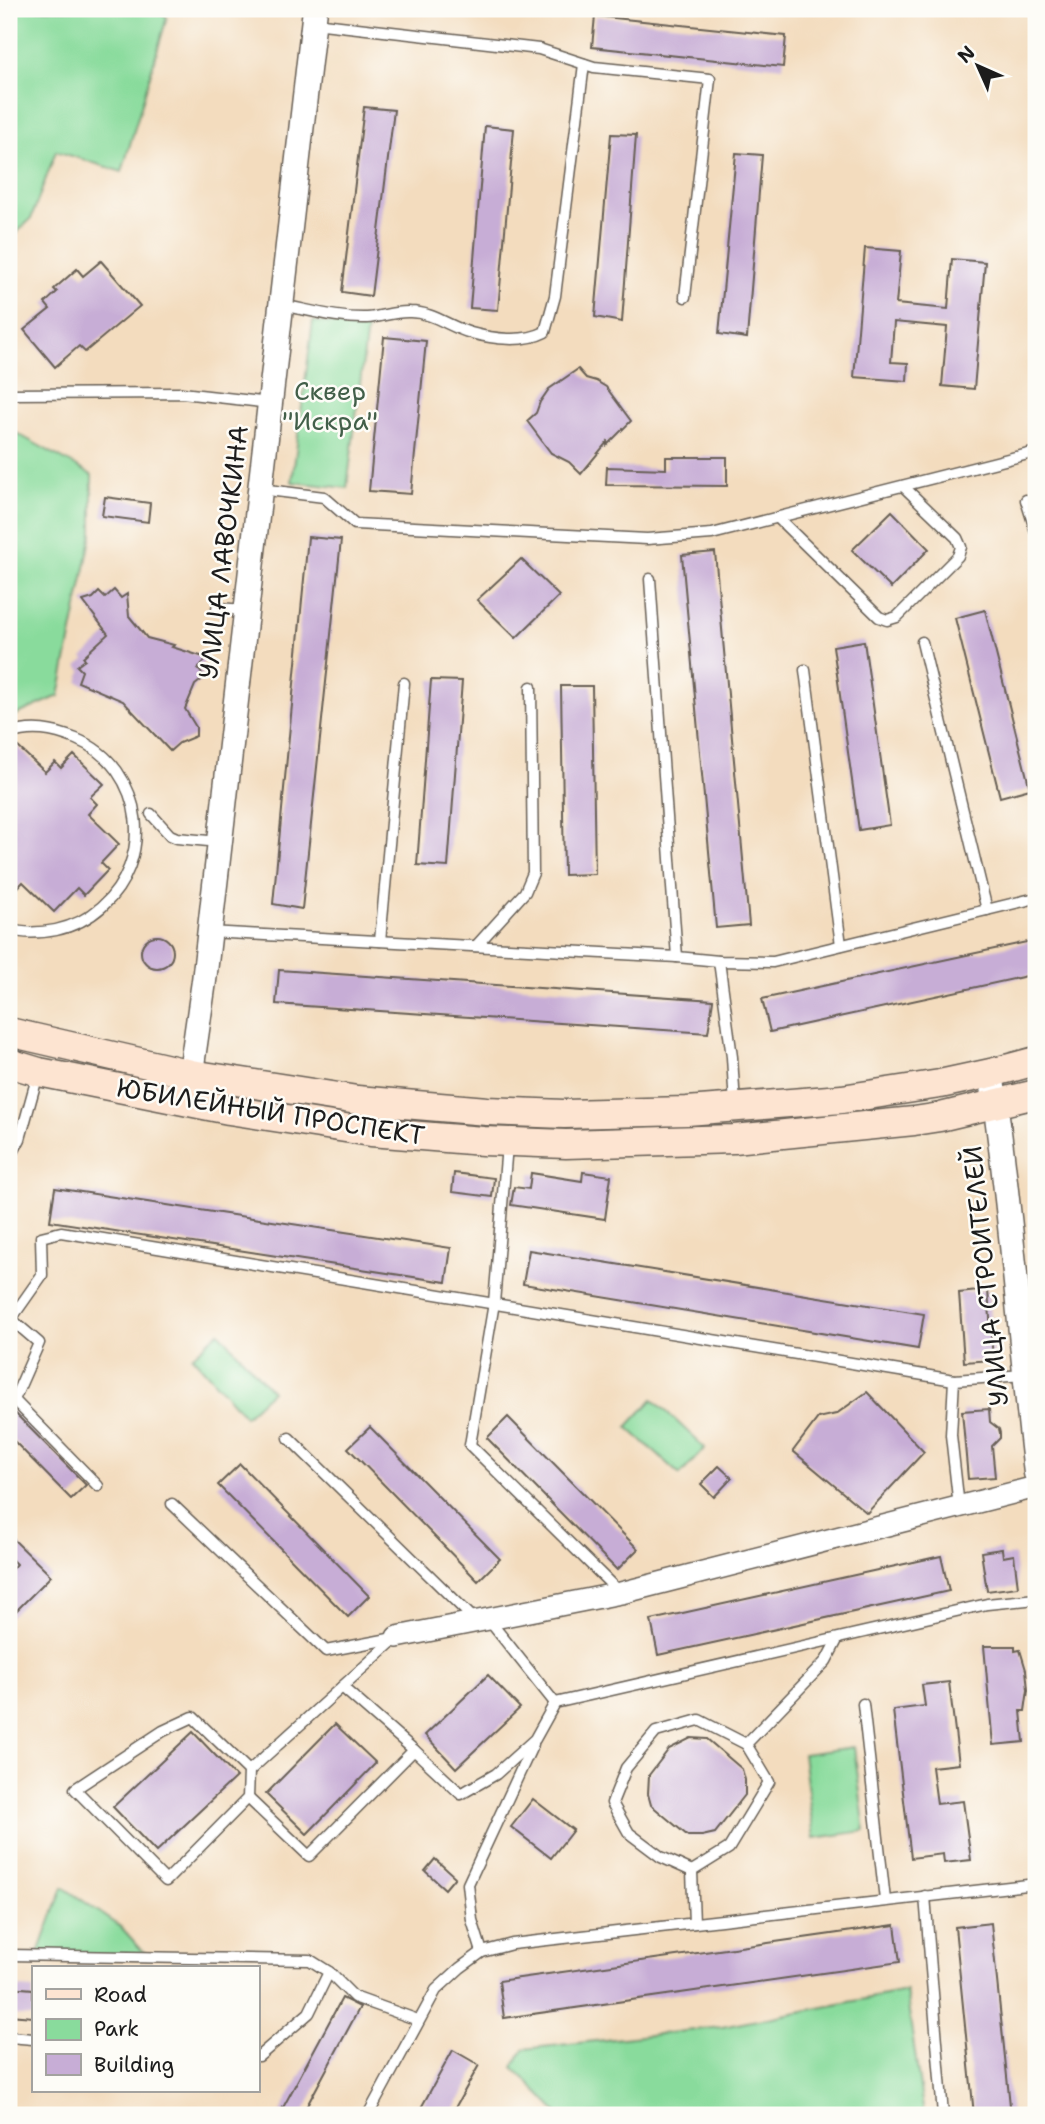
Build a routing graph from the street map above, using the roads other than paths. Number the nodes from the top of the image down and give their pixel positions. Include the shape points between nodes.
1 (315, 16) edge
2 (584, 64) junction
3 (685, 297) dead end
4 (281, 305) junction
5 (9, 394) edge
6 (270, 403) junction
7 (1036, 452) edge
8 (903, 486) junction
9 (260, 489) junction
10 (1026, 500) dead end
11 (778, 518) junction
12 (1036, 531) edge
13 (650, 579) dead end
14 (217, 608) dead end
15 (246, 610) junction
16 (922, 642) dead end
17 (805, 670) dead end
18 (404, 683) dead end
19 (531, 687) dead end
20 (9, 734) edge
21 (151, 814) dead end
22 (219, 842) junction
23 (1036, 898) edge
24 (987, 909) junction
25 (9, 929) edge
26 (209, 932) junction
27 (380, 941) junction
28 (841, 945) junction
29 (476, 946) junction
30 (677, 957) junction
31 (719, 961) junction
32 (9, 1032) edge
33 (1036, 1060) edge
34 (9, 1063) edge
35 (39, 1072) junction
36 (191, 1073) junction
37 (991, 1073) junction
38 (1036, 1094) edge
39 (187, 1102) junction
40 (995, 1103) junction
41 (735, 1108) junction
42 (507, 1142) junction
43 (9, 1160) edge
44 (494, 1303) junction
45 (1024, 1375) junction
46 (954, 1380) junction
47 (289, 1438) dead end
48 (1036, 1474) edge
49 (98, 1486) dead end
50 (1036, 1488) edge
51 (172, 1504) dead end
52 (959, 1507) junction
53 (621, 1593) junction
54 (1036, 1599) edge
55 (483, 1620) junction
56 (397, 1637) junction
57 (837, 1640) junction
58 (342, 1687) junction
59 (555, 1703) junction
60 (863, 1704) dead end
61 (535, 1739) junction
62 (746, 1744) junction
63 (414, 1750) junction
64 (248, 1771) junction
65 (248, 1798) junction
66 (692, 1871) junction
67 (1036, 1884) edge
68 (925, 1896) junction
69 (885, 1900) junction
70 (694, 1923) junction
71 (482, 1952) junction
72 (9, 1955) edge
73 (329, 1972) junction
74 (418, 2020) junction
75 (9, 2037) edge
76 (32, 2039) edge
77 (259, 2056) edge
78 (368, 2115) edge
79 (943, 2115) edge

1 - 2 lane via 539,49
1 - 4 street, УЛИЦА ЛАВОЧКИНА
2 - 3 lane via 710,79
2 - 4 lane via 555,296 545,332 534,338 512,339 469,332 436,317 410,312 366,318
4 - 6 street, УЛИЦА ЛАВОЧКИНА
5 - 6 lane via 182,393
6 - 9 street, УЛИЦА ЛАВОЧКИНА
7 - 8 lane
8 - 11 lane
8 - 11 lane via 961,547 958,556 897,617 887,620
9 - 11 lane via 324,497 355,524 647,539 712,534
9 - 15 street, УЛИЦА ЛАВОЧКИНА
10 - 12 lane
13 - 30 lane
14 - 15 lane
15 - 22 street, УЛИЦА ЛАВОЧКИНА
16 - 24 lane
17 - 28 lane
18 - 27 lane
19 - 29 lane via 533,873 525,892
20 - 25 lane via 54,730 89,744 108,759 127,786 137,837 125,880 93,915 71,927 45,932
21 - 22 lane via 177,838
22 - 26 street, УЛИЦА ЛАВОЧКИНА
23 - 24 lane
24 - 28 lane
26 - 27 lane
26 - 36 street, УЛИЦА ЛАВОЧКИНА
27 - 29 lane
28 - 31 lane via 773,962
29 - 30 lane
30 - 31 lane
31 - 41 lane
32 - 36 main road, ЮБИЛЕЙНЫЙ ПРОСПЕКТ
33 - 37 main road, ЮБИЛЕЙНЫЙ ПРОСПЕКТ
34 - 35 main road, ЮБИЛЕЙНЫЙ ПРОСПЕКТ
35 - 39 main road, ЮБИЛЕЙНЫЙ ПРОСПЕКТ
35 - 43 lane via 20,1139
36 - 39 street, УЛИЦА ЛАВОЧКИНА
36 - 41 main road, ЮБИЛЕЙНЫЙ ПРОСПЕКТ via 358,1100 487,1111 564,1114
37 - 40 street, УЛИЦА СТРОИТЕЛЕЙ
37 - 41 main road, ЮБИЛЕЙНЫЙ ПРОСПЕКТ via 842,1099
38 - 40 main road, ЮБИЛЕЙНЫЙ ПРОСПЕКТ
39 - 42 main road, ЮБИЛЕЙНЫЙ ПРОСПЕКТ via 371,1132
40 - 42 main road, ЮБИЛЕЙНЫЙ ПРОСПЕКТ via 927,1119 734,1139
40 - 45 street, УЛИЦА СТРОИТЕЛЕЙ via 1024,1319
42 - 44 lane
44 - 46 lane
44 - 49 lane via 61,1232 41,1237 42,1275 11,1319 38,1343 14,1401
44 - 53 lane via 470,1445
45 - 46 lane
45 - 48 street, УЛИЦА СТРОИТЕЛЕЙ
46 - 52 lane via 951,1434
47 - 55 lane
50 - 52 street
51 - 56 lane via 326,1651
52 - 53 street
53 - 55 street
54 - 57 lane via 987,1604
55 - 56 street
55 - 59 lane
56 - 58 lane
57 - 59 lane
57 - 62 lane via 825,1661
58 - 63 lane
58 - 64 lane
59 - 61 lane
60 - 69 lane
61 - 63 lane via 496,1774 461,1794
61 - 71 lane via 468,1884 471,1920
62 - 66 lane via 769,1782 729,1848
62 - 66 lane via 699,1720 656,1732 626,1768 612,1802 629,1833 661,1857
63 - 65 lane via 309,1856
64 - 65 lane
64 - 65 lane via 193,1717 163,1731 75,1789 166,1881
66 - 70 lane
67 - 68 lane
68 - 69 lane
68 - 79 lane
69 - 70 lane
70 - 71 lane via 512,1944
71 - 74 lane via 436,1990
72 - 73 lane via 310,1960
73 - 74 lane via 354,1997
73 - 77 lane via 309,2013
74 - 78 lane
75 - 76 lane

